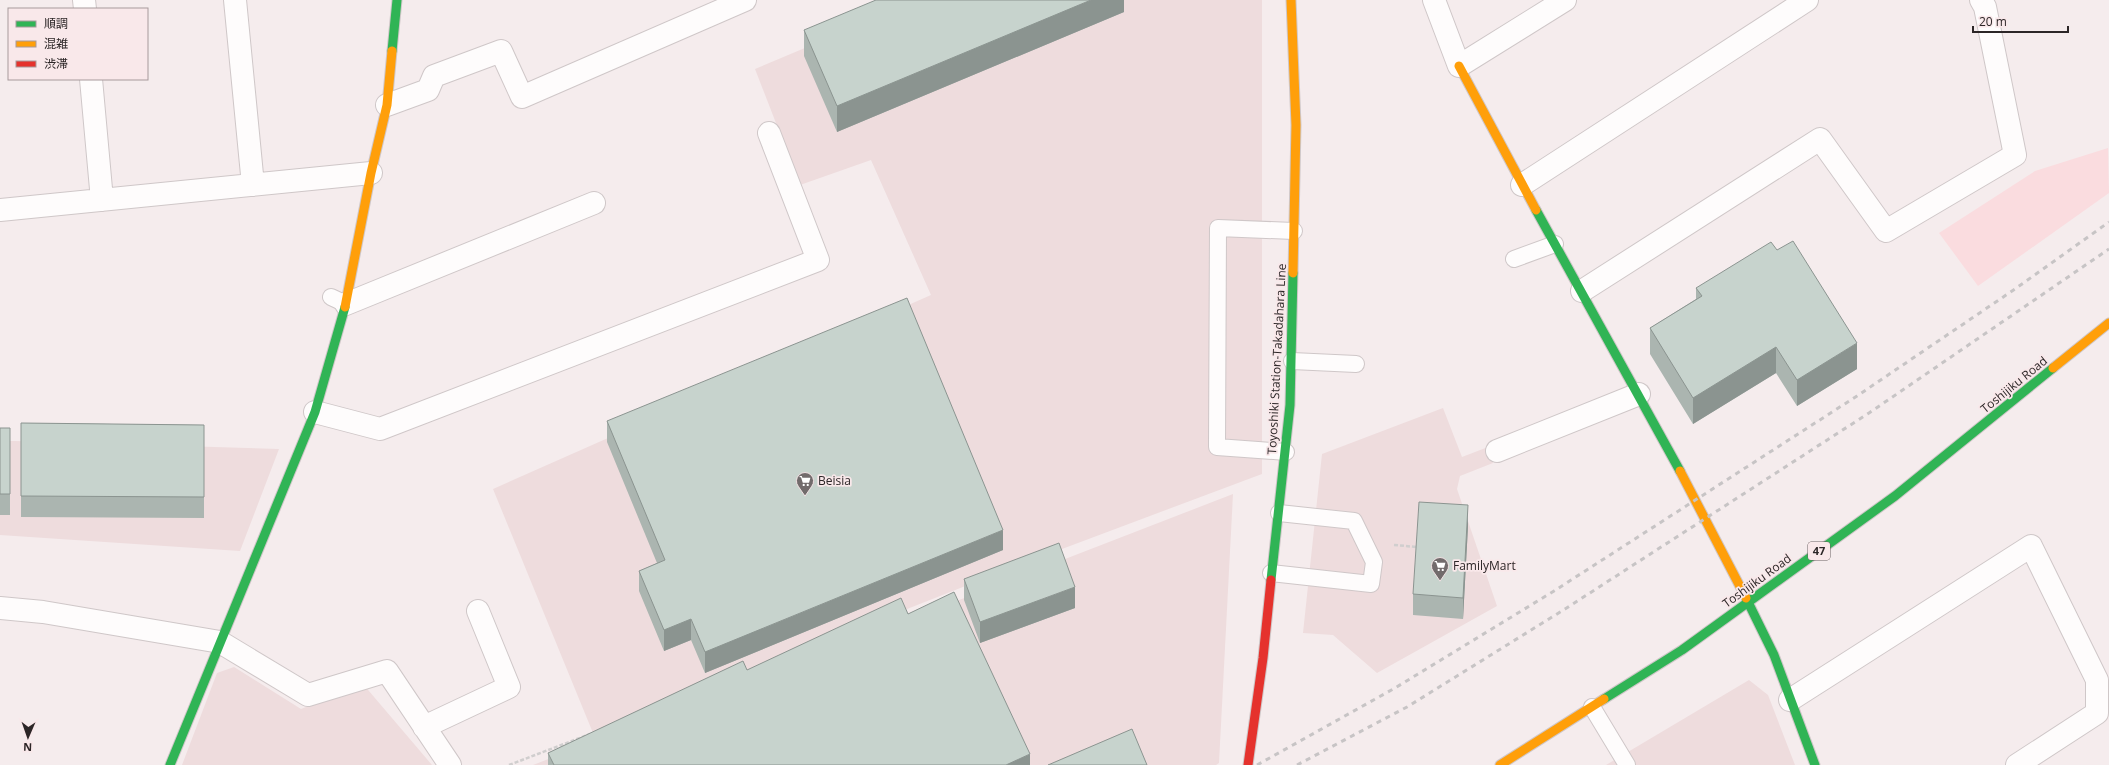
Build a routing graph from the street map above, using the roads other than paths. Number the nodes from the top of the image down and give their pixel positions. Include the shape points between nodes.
1 (235, 0) edge
2 (397, 0) edge
3 (745, 0) edge
4 (1291, 0) edge
5 (1434, 0) edge
6 (1565, 0) edge
7 (1807, 0) edge
8 (1981, 0) edge
9 (1459, 66) junction
10 (91, 80) edge
11 (387, 105) junction
12 (769, 133) dead end
13 (371, 174) junction
14 (253, 185) junction
15 (1522, 185) junction
16 (102, 200) junction
17 (594, 203) dead end
18 (0, 210) edge
19 (1294, 232) junction
20 (1555, 244) junction
21 (1514, 259) dead end
22 (1582, 291) junction
23 (339, 301) junction
24 (2109, 323) edge
25 (1292, 361) junction
26 (1356, 364) dead end
27 (1639, 394) junction
28 (315, 412) junction
29 (1497, 451) dead end
30 (1286, 452) junction
31 (1279, 513) junction
32 (1271, 573) junction
33 (1748, 603) junction
34 (0, 608) edge
35 (478, 611) dead end
36 (220, 642) junction
37 (2103, 696) edge
38 (1790, 700) junction
39 (1592, 707) junction
40 (424, 727) junction
41 (170, 765) edge
42 (450, 765) edge
43 (1248, 765) edge
44 (1500, 765) edge
45 (1627, 765) edge
46 (1815, 765) edge
47 (2017, 765) edge

1 - 14 street
2 - 11 street
3 - 11 street via 522,97 501,51 434,76 428,90
4 - 19 street, Toyoshiki Station-Takadahara Line via 1296,125
5 - 9 street
6 - 9 street
7 - 15 street
8 - 22 street via 1985,8 2015,155 1886,231 1820,139
9 - 15 street
10 - 16 street
11 - 13 street
12 - 28 street via 818,260 380,429
13 - 14 street
13 - 23 street
14 - 16 street
15 - 20 street
16 - 18 street
17 - 23 street
19 - 25 street, Toyoshiki Station-Takadahara Line
19 - 30 lane via 1218,228 1217,447
20 - 21 lane
20 - 22 street
22 - 27 street
23 - 28 street
24 - 33 street, Toshijiku Road / 47 via 1895,496
25 - 26 lane
25 - 30 street, Toyoshiki Station-Takadahara Line
27 - 29 street
27 - 33 street via 1720,544
28 - 36 street
30 - 31 street, Toyoshiki Station-Takadahara Line
31 - 32 street, Toyoshiki Station-Takadahara Line
31 - 32 lane via 1354,521 1374,562 1371,584
32 - 43 street, Toyoshiki Station-Takadahara Line via 1263,658
33 - 38 street via 1774,655
33 - 39 street, Toshijiku Road / 47 via 1682,650
34 - 36 street via 42,612
35 - 40 street via 509,687
36 - 40 street via 308,695 387,671
36 - 41 street
37 - 38 street via 2031,546
37 - 47 street via 2097,713
38 - 46 street
39 - 44 street, Toshijiku Road / 47
39 - 45 lane
40 - 42 street

